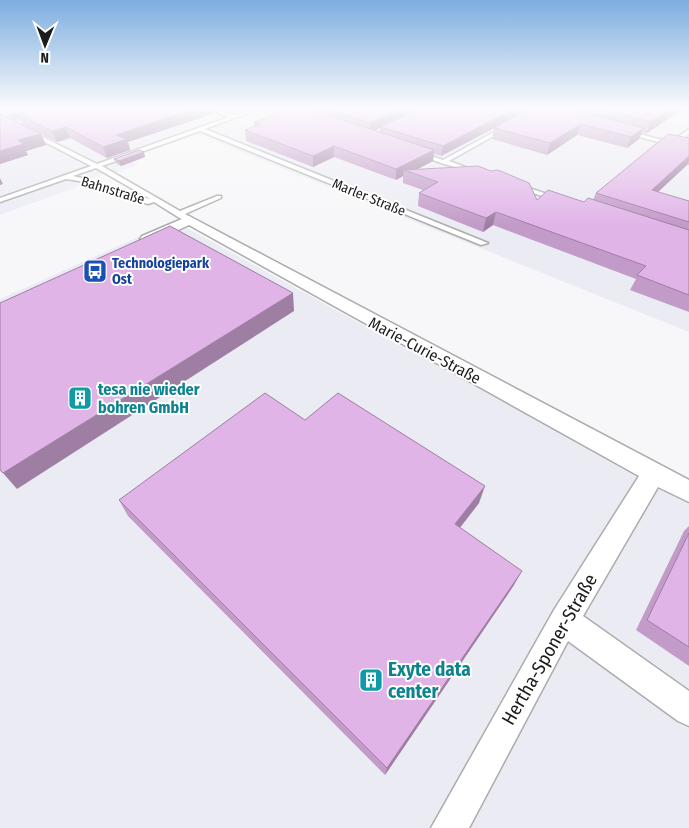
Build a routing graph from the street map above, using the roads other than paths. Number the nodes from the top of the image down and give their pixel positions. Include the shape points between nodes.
1 (60, 148) edge
2 (147, 148) edge
3 (246, 148) edge
4 (469, 148) edge
5 (416, 153) edge
6 (443, 162) junction
7 (96, 166) junction
8 (481, 174) edge
9 (62, 178) junction
10 (510, 184) edge
11 (219, 197) dead end
12 (0, 200) edge
13 (566, 202) edge
14 (163, 205) junction
15 (184, 217) junction
16 (484, 243) dead end
17 (129, 247) edge
18 (654, 474) junction
19 (689, 492) edge
20 (564, 620) junction
21 (689, 710) edge
22 (449, 828) edge

1 - 7 lane
2 - 7 lane, Bahnstraße
3 - 16 lane, Marler Straße
4 - 6 lane
5 - 6 lane
6 - 8 lane
7 - 9 lane, Bahnstraße
7 - 14 lane
9 - 12 lane, Bahnstraße
9 - 14 lane, Bahnstraße via 80,179
10 - 13 lane
11 - 15 lane
14 - 15 lane, Marie-Curie-Straße
15 - 17 street
15 - 18 street, Marie-Curie-Straße
18 - 19 street, Marie-Curie-Straße
18 - 20 street, Hertha-Sponer-Straße
20 - 21 street
20 - 22 street, Hertha-Sponer-Straße

